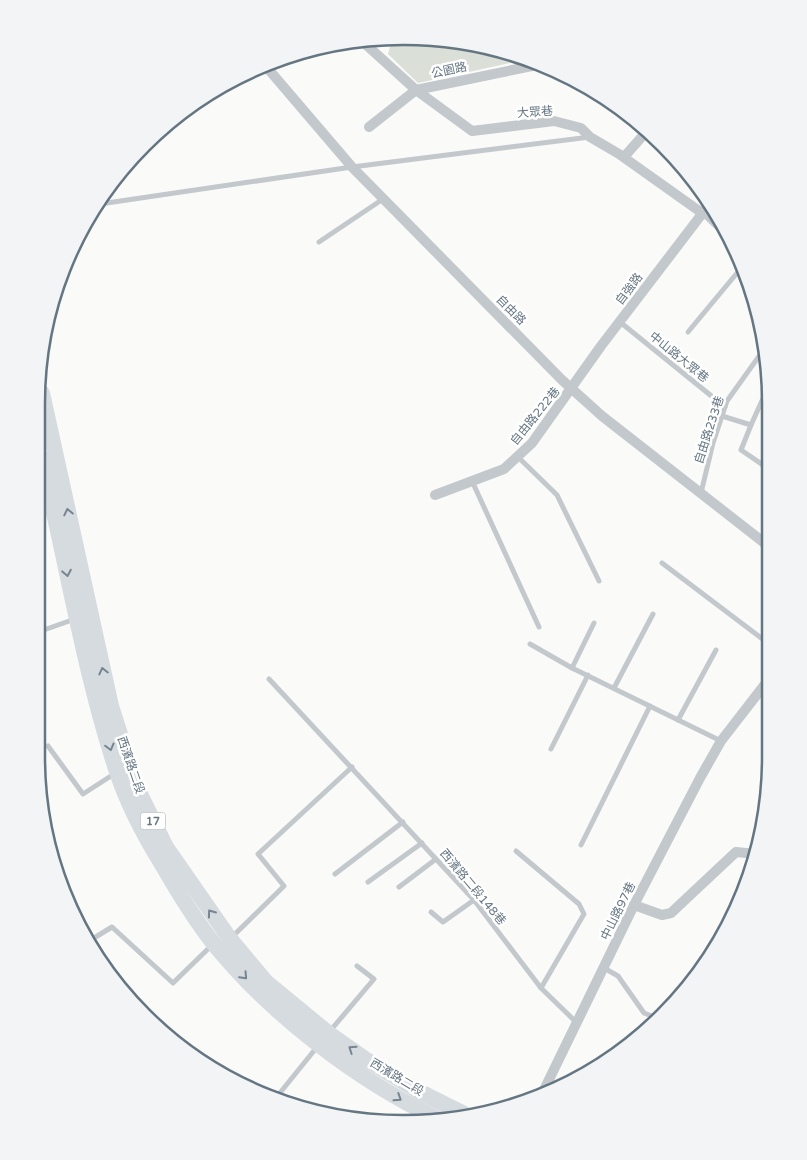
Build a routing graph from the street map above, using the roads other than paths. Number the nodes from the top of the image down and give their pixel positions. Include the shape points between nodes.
1 (369, 47) edge
2 (527, 67) edge
3 (270, 71) edge
4 (416, 90) junction
5 (369, 127) dead end
6 (642, 136) edge
7 (590, 137) junction
8 (624, 157) junction
9 (352, 167) junction
10 (383, 199) junction
11 (106, 203) edge
12 (705, 210) edge
13 (319, 242) dead end
14 (737, 273) edge
15 (620, 322) junction
16 (688, 332) dead end
17 (759, 356) edge
18 (572, 389) junction
19 (762, 401) edge
20 (725, 407) junction
21 (45, 409) edge
22 (722, 416) junction
23 (751, 425) junction
24 (517, 456) junction
25 (762, 464) edge
26 (45, 471) edge
27 (472, 481) junction
28 (701, 494) junction
29 (435, 495) dead end
30 (762, 540) edge
31 (662, 563) dead end
32 (599, 581) dead end
33 (653, 614) dead end
34 (83, 617) junction
35 (594, 623) dead end
36 (539, 627) dead end
37 (45, 630) edge
38 (762, 639) edge
39 (530, 644) dead end
40 (716, 650) dead end
41 (572, 668) junction
42 (588, 676) junction
43 (270, 679) dead end
44 (614, 688) junction
45 (762, 689) edge
46 (650, 706) junction
47 (678, 720) junction
48 (721, 741) junction
49 (48, 746) dead end
50 (551, 749) dead end
51 (352, 767) junction
52 (117, 772) junction
53 (403, 822) junction
54 (422, 843) junction
55 (581, 845) dead end
56 (516, 851) dead end
57 (749, 853) edge
58 (436, 858) junction
59 (335, 874) dead end
60 (368, 882) dead end
61 (399, 887) dead end
62 (474, 900) junction
63 (634, 905) junction
64 (431, 912) dead end
65 (94, 938) edge
66 (230, 939) junction
67 (214, 944) junction
68 (357, 966) dead end
69 (604, 968) junction
70 (541, 988) junction
71 (651, 1016) edge
72 (577, 1023) junction
73 (324, 1039) junction
74 (546, 1086) edge
75 (280, 1093) edge
76 (457, 1111) edge
77 (428, 1114) edge

1 - 4 street
2 - 4 street, 公園路
3 - 9 street, 自由路
4 - 5 street
4 - 7 street, 大眾巷 via 472,131 554,121 580,128
6 - 8 street
7 - 8 street, 大眾巷
7 - 9 lane
8 - 12 street, 大眾巷
9 - 10 street, 自由路
9 - 11 lane
10 - 13 lane
10 - 18 street, 自由路
12 - 15 street, 自強路
14 - 16 lane, 中山路大眾巷
15 - 18 street, 自強路
15 - 20 lane, 中山路大眾巷
17 - 20 lane, 自由路233巷
18 - 24 street, 自由路222巷 via 532,442
18 - 28 street, 自由路
19 - 23 lane
20 - 22 lane, 自由路233巷
34 -> 21 main road, 西濱路二段 / 17
22 - 23 lane
22 - 28 lane, 自由路233巷
23 - 25 lane via 741,450
24 - 27 street, 自由路222巷 via 504,469
24 - 32 lane via 557,495
26 -> 34 main road, 西濱路二段 / 17
27 - 29 street, 自由路222巷
27 - 36 lane
28 - 30 street, 自由路
31 - 38 lane
33 - 44 lane
34 - 37 lane
34 -> 52 main road, 西濱路二段 / 17
66 -> 34 main road, 西濱路二段 / 17 via 166,847 137,788
35 - 41 lane
39 - 41 lane
40 - 47 lane
41 - 42 lane
42 - 44 lane
42 - 50 lane
43 - 51 lane, 西濱路二段148巷
44 - 46 lane
45 - 48 street, 中山路97巷
46 - 47 lane
46 - 55 lane
47 - 48 lane
48 - 63 street, 中山路97巷
49 - 52 lane via 83,794
51 - 53 lane, 西濱路二段148巷
51 - 66 lane via 258,854 284,886
52 - 67 main road, 西濱路二段 / 17 via 148,842
53 - 54 lane, 西濱路二段148巷
53 - 59 lane
54 - 58 lane, 西濱路二段148巷
54 - 60 lane
56 - 70 lane via 579,904 584,914
57 - 63 street via 736,852 671,913 662,915
58 - 61 lane
58 - 62 lane, 西濱路二段148巷
62 - 64 lane via 443,922
62 - 70 lane, 西濱路二段148巷
63 - 69 street, 中山路97巷
65 - 67 lane via 112,927 173,982
66 - 73 main road, 西濱路二段 / 17 via 266,982
67 -> 73 main road, 西濱路二段 / 17 via 261,995
68 - 73 lane via 374,979
69 - 71 lane via 618,976 644,1013
69 - 72 street, 中山路97巷
70 - 72 lane, 西濱路二段148巷
72 - 74 street, 中山路97巷
73 - 75 lane
76 -> 73 main road, 西濱路二段 / 17
73 -> 77 main road, 西濱路二段 / 17 via 411,1106

